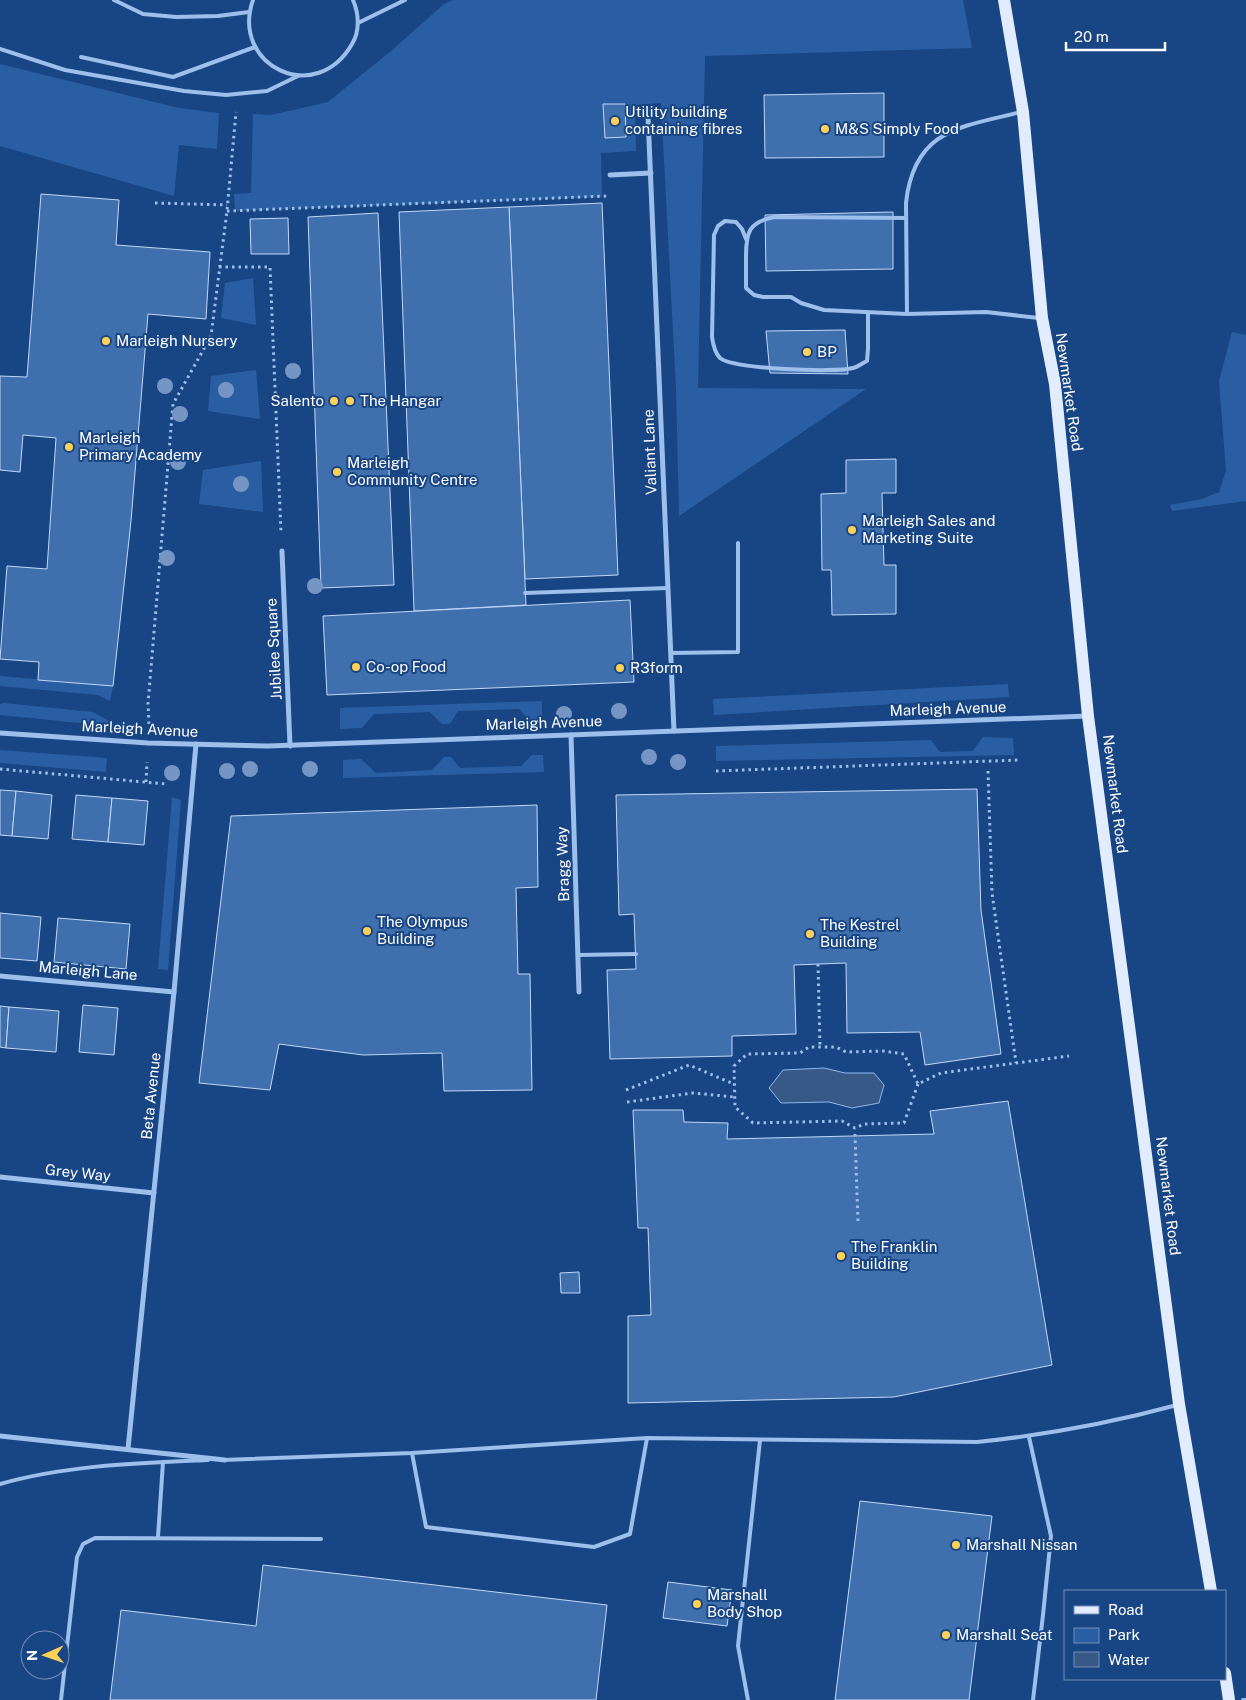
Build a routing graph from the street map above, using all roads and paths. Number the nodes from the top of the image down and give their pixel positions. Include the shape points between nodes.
1 (114, 0) edge
2 (253, 0) edge
3 (353, 0) edge
4 (405, 0) edge
5 (1004, 0) edge
6 (249, 12) junction
7 (358, 23) junction
8 (256, 48) junction
9 (0, 49) edge
10 (81, 57) dead end
11 (298, 76) junction
12 (1023, 112) junction
13 (648, 116) dead end
14 (234, 126) dead end
15 (651, 173) junction
16 (610, 175) dead end
17 (610, 196) dead end
18 (155, 203) dead end
19 (227, 205) junction
20 (227, 211) junction
21 (906, 218) junction
22 (746, 239) junction
23 (219, 267) junction
24 (868, 313) junction
25 (907, 314) junction
26 (1042, 318) junction
27 (738, 543) dead end
28 (282, 551) joint
29 (668, 588) junction
30 (525, 593) dead end
31 (671, 653) junction
32 (1088, 716) junction
33 (674, 731) junction
34 (0, 733) edge
35 (571, 735) junction
36 (148, 742) junction
37 (196, 744) junction
38 (290, 746) junction
39 (1020, 760) dead end
40 (0, 769) edge
41 (716, 771) dead end
42 (988, 771) dead end
43 (146, 782) junction
44 (166, 784) dead end
45 (636, 954) dead end
46 (578, 955) junction
47 (818, 964) dead end
48 (0, 976) edge
49 (174, 992) junction
50 (579, 992) dead end
51 (820, 1047) junction
52 (1069, 1056) dead end
53 (1016, 1063) junction
54 (734, 1084) junction
55 (918, 1084) junction
56 (626, 1090) dead end
57 (734, 1098) junction
58 (627, 1102) dead end
59 (855, 1134) dead end
60 (0, 1177) edge
61 (154, 1193) junction
62 (858, 1222) dead end
63 (1178, 1404) junction
64 (0, 1436) edge
65 (1029, 1436) junction
66 (647, 1438) junction
67 (760, 1440) junction
68 (128, 1449) junction
69 (412, 1453) junction
70 (224, 1460) junction
71 (163, 1462) junction
72 (0, 1484) edge
73 (158, 1537) junction
74 (321, 1539) dead end
75 (1211, 1590) edge
76 (1226, 1680) edge
77 (61, 1700) edge
78 (748, 1700) edge
79 (1033, 1700) edge
80 (1229, 1700) edge

1 - 6 lane via 143,14 176,17
2 - 6 lane
3 - 7 lane
4 - 7 lane
5 - 12 main road, Newmarket Road
6 - 8 lane via 249,30
7 - 11 lane via 346,56 332,68 316,75
8 - 10 lane via 173,77
8 - 11 lane via 266,62
9 - 11 lane via 65,70 226,95 267,91
12 - 21 lane via 952,130 939,137 927,148 914,169 908,188
12 - 26 main road, Newmarket Road
13 - 15 street, Valiant Lane
14 - 19 path
15 - 16 street
15 - 29 street, Valiant Lane
17 - 20 path
18 - 19 path
19 - 20 path
20 - 23 path
21 - 22 lane via 774,217 761,220 751,228
21 - 25 lane
22 - 24 lane via 746,288 754,295 791,297 824,310
22 - 24 lane via 736,222 725,221 714,234 712,337 720,358 769,368 855,368 866,361
23 - 28 path via 270,267
23 - 36 path via 211,336 173,404 148,704
24 - 25 lane
25 - 26 lane via 986,312
26 - 32 main road, Newmarket Road via 1055,384
27 - 31 lane via 738,652
28 - 38 street, Jubilee Square
29 - 30 lane
29 - 31 street, Valiant Lane
31 - 33 street, Valiant Lane
32 - 33 street, Marleigh Avenue
32 - 63 main road, Newmarket Road
33 - 35 street, Marleigh Avenue
34 - 36 street, Marleigh Avenue
35 - 38 street, Marleigh Avenue
35 - 46 street, Bragg Way
36 - 37 street, Marleigh Avenue
36 - 43 path
37 - 38 street, Marleigh Avenue
37 - 49 street, Beta Avenue
39 - 41 path
40 - 43 path
42 - 53 path via 992,893
43 - 44 path
45 - 46 lane
46 - 50 street, Bragg Way
47 - 51 path
48 - 49 street, Marleigh Lane
49 - 61 street, Beta Avenue
51 - 54 path via 809,1047 800,1053 747,1054 734,1066
51 - 55 path via 836,1047 846,1052 904,1054
52 - 53 path
53 - 55 path via 941,1073
54 - 56 path via 689,1065
54 - 57 path
55 - 57 path via 904,1123 864,1124 855,1128 842,1121 753,1123 735,1107
57 - 58 path via 693,1093
59 - 62 path
60 - 61 street, Grey Way
61 - 68 street, Beta Avenue
63 - 65 lane via 1135,1416
63 - 75 main road, Newmarket Road
64 - 68 street
65 - 67 lane via 977,1442
65 - 79 lane via 1051,1536
66 - 67 lane
66 - 69 lane
66 - 69 lane via 630,1534 594,1547 426,1526
67 - 78 lane via 738,1646
68 - 70 street
69 - 70 lane
70 - 71 lane
71 - 72 lane via 72,1469
71 - 73 lane
73 - 74 lane
73 - 77 lane via 95,1538 83,1544 77,1557
76 - 80 main road

